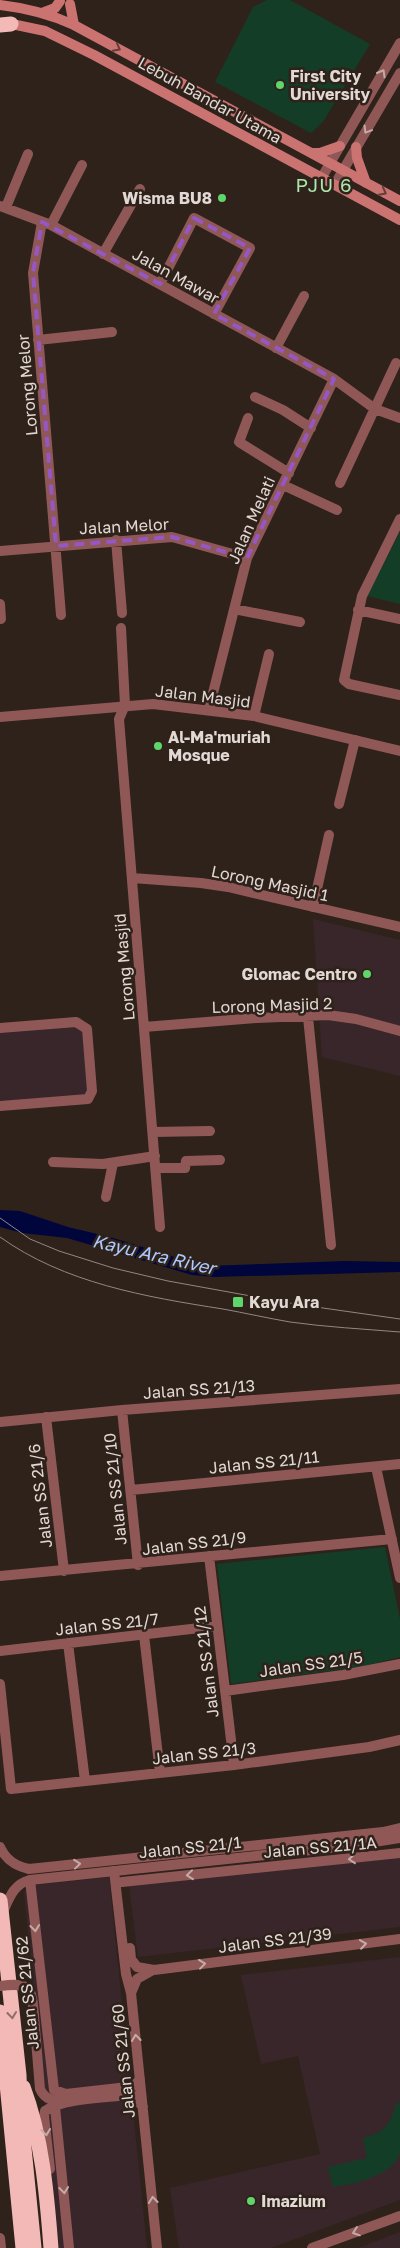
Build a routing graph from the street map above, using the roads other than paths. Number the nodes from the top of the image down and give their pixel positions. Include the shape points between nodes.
1 (65, 1) edge
2 (0, 5) edge
3 (41, 13) junction
4 (55, 16) junction
5 (70, 23) junction
6 (4, 24) edge
7 (53, 33) junction
8 (400, 43) edge
9 (400, 74) edge
10 (340, 146) junction
11 (356, 147) junction
12 (310, 153) junction
13 (28, 154) dead end
14 (330, 164) junction
15 (82, 165) dead end
16 (343, 171) junction
17 (322, 177) junction
18 (366, 183) junction
19 (335, 184) junction
20 (140, 188) dead end
21 (400, 201) edge
22 (3, 206) edge
23 (400, 220) edge
24 (47, 223) junction
25 (104, 254) junction
26 (160, 284) junction
27 (304, 296) dead end
28 (214, 314) junction
29 (112, 332) dead end
30 (38, 340) junction
31 (276, 348) junction
32 (396, 363) dead end
33 (334, 379) junction
34 (255, 397) dead end
35 (375, 409) junction
36 (248, 418) dead end
37 (400, 418) edge
38 (311, 428) junction
39 (289, 473) junction
40 (340, 483) dead end
41 (283, 485) junction
42 (337, 510) dead end
43 (400, 520) edge
44 (116, 540) junction
45 (56, 546) junction
46 (0, 551) edge
47 (247, 558) junction
48 (0, 604) edge
49 (234, 609) junction
50 (358, 610) junction
51 (122, 613) dead end
52 (61, 615) dead end
53 (1, 618) dead end
54 (400, 619) edge
55 (300, 622) dead end
56 (122, 628) dead end
57 (269, 654) dead end
58 (400, 695) edge
59 (124, 705) junction
60 (209, 710) junction
61 (254, 716) junction
62 (0, 717) edge
63 (355, 740) junction
64 (400, 751) edge
65 (339, 804) dead end
66 (329, 835) dead end
67 (132, 878) junction
68 (313, 907) junction
69 (400, 928) edge
70 (308, 1016) junction
71 (144, 1027) junction
72 (0, 1028) edge
73 (400, 1031) edge
74 (0, 1106) edge
75 (210, 1131) dead end
76 (153, 1132) junction
77 (155, 1156) junction
78 (220, 1160) dead end
79 (53, 1162) dead end
80 (112, 1163) junction
81 (156, 1168) junction
82 (106, 1197) dead end
83 (160, 1227) dead end
84 (331, 1245) dead end
85 (400, 1389) edge
86 (122, 1410) junction
87 (46, 1417) junction
88 (0, 1422) edge
89 (400, 1464) edge
90 (376, 1466) junction
91 (131, 1490) junction
92 (392, 1539) junction
93 (209, 1556) junction
94 (138, 1565) junction
95 (64, 1571) junction
96 (0, 1576) edge
97 (400, 1578) edge
98 (217, 1626) junction
99 (144, 1635) junction
100 (68, 1643) junction
101 (0, 1651) edge
102 (400, 1664) edge
103 (0, 1684) edge
104 (225, 1691) junction
105 (400, 1740) edge
106 (234, 1765) junction
107 (160, 1773) junction
108 (85, 1781) junction
109 (400, 1828) edge
110 (400, 1838) edge
111 (0, 1847) edge
112 (400, 1853) edge
113 (118, 1870) junction
114 (30, 1880) junction
115 (122, 1882) junction
116 (1, 1907) edge
117 (400, 1939) edge
118 (154, 1970) junction
119 (0, 1986) edge
120 (131, 1993) junction
121 (0, 2012) edge
122 (19, 2075) junction
123 (140, 2079) junction
124 (69, 2098) junction
125 (0, 2104) edge
126 (55, 2107) junction
127 (143, 2108) junction
128 (400, 2216) edge
129 (26, 2222) junction
130 (49, 2227) junction
131 (0, 2238) edge
132 (1, 2248) edge
133 (13, 2248) edge
134 (23, 2248) edge
135 (34, 2248) edge
136 (51, 2248) edge
137 (70, 2248) edge
138 (158, 2248) edge
139 (312, 2248) edge

1 - 3 main road
1 - 4 street
1 - 5 main road
2 - 3 main road, Lebuh Bandar Utama
3 - 4 main road, Lebuh Bandar Utama
4 - 5 main road, Lebuh Bandar Utama
4 - 7 main road
5 - 7 main road
5 -> 12 main road, Lebuh Bandar Utama
6 - 7 main road, Lebuh Bandar Utama
7 - 17 main road, Lebuh Bandar Utama
10 -> 8 street
9 -> 11 street
10 - 12 main road via 320,154
10 - 14 street
11 - 16 street
11 - 18 main road
12 - 14 main road, Lebuh Bandar Utama
13 - 22 street
14 - 16 main road, Lebuh Bandar Utama
14 - 17 street
15 - 24 street, Lorong Melor
16 - 18 main road, Lebuh Bandar Utama
16 - 19 street
17 - 19 main road, Lebuh Bandar Utama
18 -> 21 main road, Lebuh Bandar Utama
19 - 23 main road, Lebuh Bandar Utama
20 - 25 street
22 - 24 street, Jalan Mawar
24 - 25 street, Jalan Mawar
24 - 30 street, Lorong Melor via 33,273
25 - 26 street, Jalan Mawar
26 - 28 street, Jalan Mawar
26 - 28 street via 194,218 250,248
27 - 31 street
28 - 31 street, Jalan Mawar
29 - 30 street
30 - 45 street, Lorong Melor
31 - 33 street, Jalan Mawar
32 - 35 street
33 - 35 street, Jalan Mawar
33 - 38 street, Jalan Melati
34 - 38 street
35 - 37 street, Jalan Mawar
35 - 40 street
36 - 39 street via 239,442
38 - 39 street, Jalan Melati
39 - 41 street, Jalan Melati
41 - 42 street
41 - 47 street, Jalan Melati
43 - 50 street via 365,587
44 - 45 street, Jalan Melor
44 - 47 street, Jalan Melor via 172,537
44 - 51 street
45 - 46 street, Jalan Melor
45 - 52 street, Lorong Melor
47 - 49 street, Jalan Melati
48 - 53 street
49 - 55 street
49 - 60 street, Jalan Melati
50 - 54 street
50 - 58 street via 344,680 349,684
56 - 59 street, Lorong Masjid
57 - 61 street
59 - 60 street, Jalan Masjid via 153,704
59 - 62 street, Jalan Masjid
59 - 67 street, Lorong Masjid via 120,719
60 - 61 street, Jalan Masjid
61 - 63 street, Jalan Masjid
63 - 64 street, Jalan Masjid
63 - 65 street
66 - 68 street
67 - 68 street, Lorong Masjid 1 via 201,883
67 - 71 street, Lorong Masjid
68 - 69 street, Lorong Masjid 1
70 - 71 street, Lorong Masjid 2
70 - 73 street, Lorong Masjid 2 via 328,1015
70 - 84 street
71 - 76 street, Lorong Masjid
72 - 74 street via 82,1024 87,1029 92,1090 90,1097
75 - 76 street
76 - 77 street, Lorong Masjid
77 - 80 street
77 - 81 street, Lorong Masjid
78 - 81 street via 186,1161 185,1168
79 - 80 street
80 - 82 street
81 - 83 street, Lorong Masjid
85 - 86 street, Jalan SS 21/13
86 - 87 street, Jalan SS 21/13
86 - 91 street, Jalan SS 21/10
87 - 88 street, Jalan SS 21/13
87 - 95 street, Jalan SS 21/6
89 - 90 street, Jalan SS 21/11
90 - 91 street, Jalan SS 21/11
90 - 92 street
91 - 94 street, Jalan SS 21/10
92 - 93 street, Jalan SS 21/9
92 - 97 street
93 - 94 street, Jalan SS 21/9
93 - 98 street, Jalan SS 21/12
94 - 95 street, Jalan SS 21/9
95 - 96 street, Jalan SS 21/9
98 - 99 street, Jalan SS 21/7
98 - 104 street, Jalan SS 21/12
99 - 100 street, Jalan SS 21/7
99 - 107 street
100 - 101 street, Jalan SS 21/7
100 - 108 street
102 - 104 street, Jalan SS 21/5 via 343,1676
103 - 108 street, Jalan SS 21/3 via 11,1788
104 - 106 street, Jalan SS 21/12
105 - 106 street, Jalan SS 21/3
106 - 107 street, Jalan SS 21/3
107 - 108 street, Jalan SS 21/3
111 -> 109 street, Jalan SS 21/1 via 8,1860 29,1868
110 - 113 street, Jalan SS 21/1
112 -> 115 street, Jalan SS 21/1A
113 - 114 street, Jalan SS 21/1
113 - 115 street
113 - 120 street, Jalan SS 21/60 via 126,1974
114 - 116 street via 22,1882
114 -> 124 street, Jalan SS 21/62 via 52,2083 54,2090
115 - 118 street via 131,1958 137,1967
116 -> 122 highway
118 -> 117 street, Jalan SS 21/39
118 - 120 street, Jalan SS 21/39 via 137,1979
119 - 124 street, bridge via 18,1984 27,1987 32,1994 40,2089 49,2099
123 -> 120 street, Jalan SS 21/60
121 - 129 highway
122 - 129 highway
122 - 130 highway via 31,2107
123 - 124 street via 134,2086
123 - 127 street, Jalan SS 21/60
124 - 126 street
124 - 127 street via 134,2096
125 - 133 highway
126 -> 130 street via 45,2111 44,2116 52,2190
126 -> 137 street
138 -> 127 street, Jalan SS 21/60
128 -> 139 street
129 - 134 highway
129 - 135 highway
130 - 136 highway
131 - 132 street

